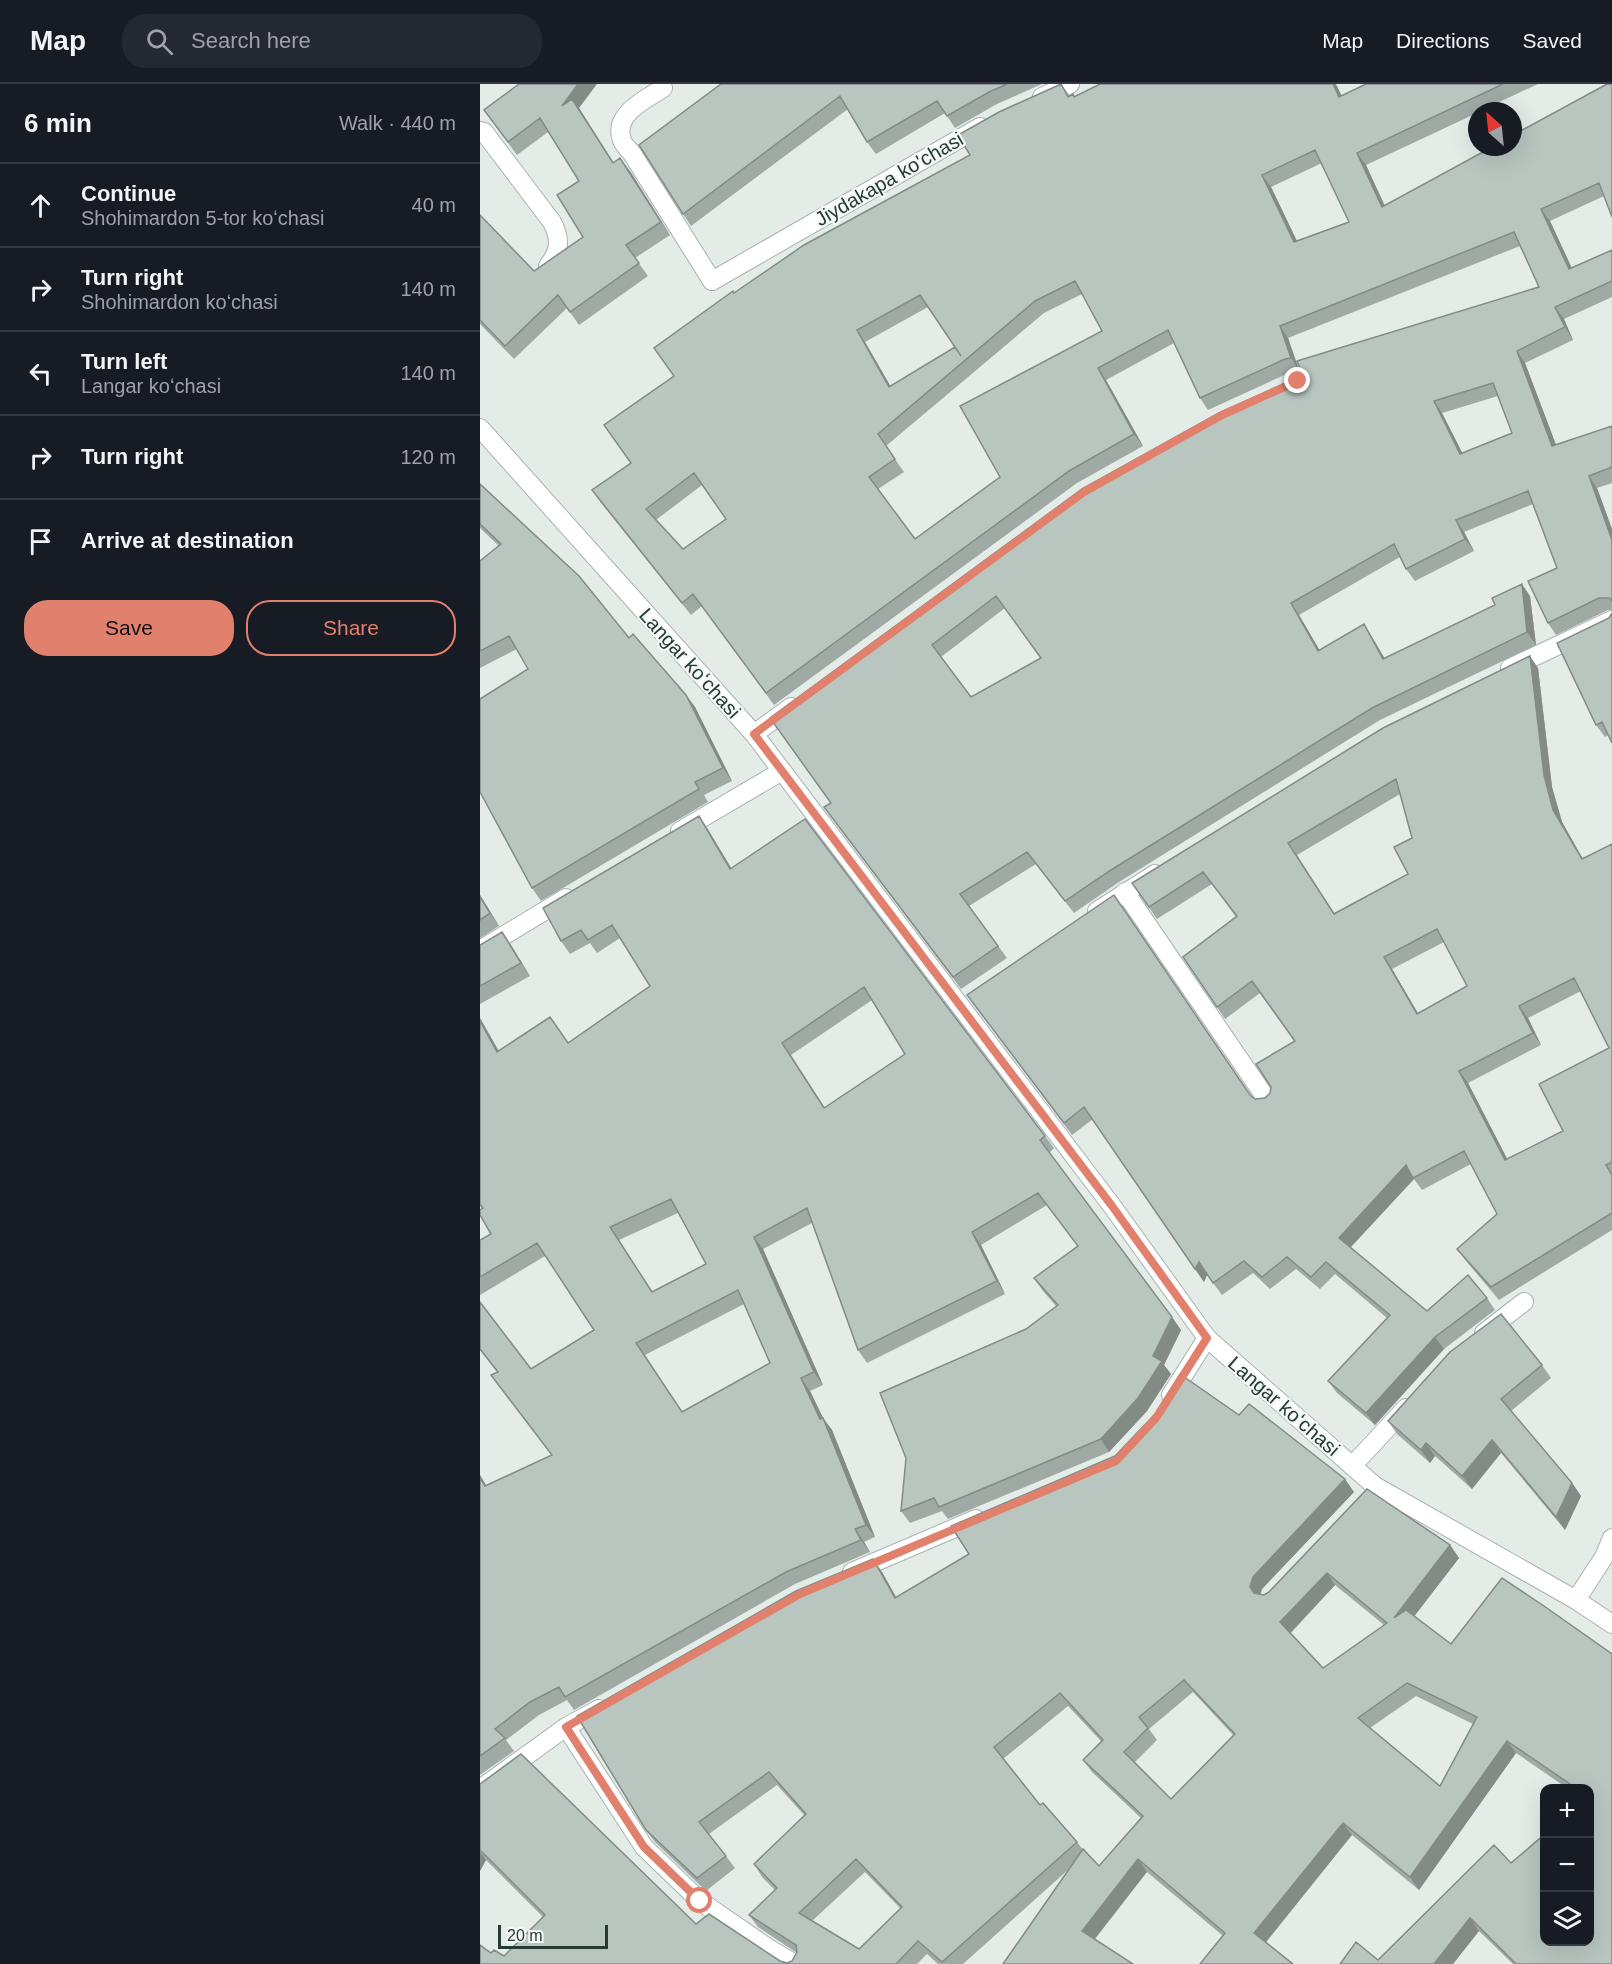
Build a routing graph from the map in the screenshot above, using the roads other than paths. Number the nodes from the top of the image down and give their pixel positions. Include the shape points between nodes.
1 (1070, 84) edge
2 (663, 88) dead end
3 (1022, 106) edge
4 (992, 120) edge
5 (480, 131) edge
6 (548, 266) edge
7 (482, 435) edge
8 (1612, 620) edge
9 (1489, 678) edge
10 (801, 699) edge
11 (754, 734) junction
12 (782, 771) junction
13 (663, 841) edge
14 (1165, 867) edge
15 (582, 888) edge
16 (1125, 892) junction
17 (1086, 919) edge
18 (480, 950) edge
19 (1268, 1101) edge
20 (1524, 1302) dead end
21 (1207, 1338) junction
22 (1470, 1343) edge
23 (1414, 1399) edge
24 (1162, 1408) edge
25 (1352, 1466) junction
26 (996, 1511) edge
27 (1612, 1538) edge
28 (833, 1580) edge
29 (1576, 1600) junction
30 (1612, 1624) edge
31 (617, 1698) edge
32 (566, 1727) junction
33 (480, 1789) edge
34 (795, 1964) edge

1 - 3 street
2 - 4 street, Jiydakapa ko'chasi via 628,111 620,128 622,140 712,281
5 - 6 street via 559,234 559,247
7 - 11 street, Langar koʻchasi
8 - 9 street
10 - 11 street
11 - 12 street, Langar koʻchasi
12 - 13 street
12 - 21 street, Langar koʻchasi via 964,1001
14 - 16 street
15 - 18 street
16 - 17 street
16 - 19 street
20 - 22 street
21 - 24 street
21 - 25 street, Langar koʻchasi
23 - 25 street
25 - 29 street, Langar koʻchasi via 1371,1490
26 - 28 street
27 - 29 street
29 - 30 street, Langar koʻchasi
31 - 32 street
32 - 33 street
32 - 34 street via 644,1847 700,1901

